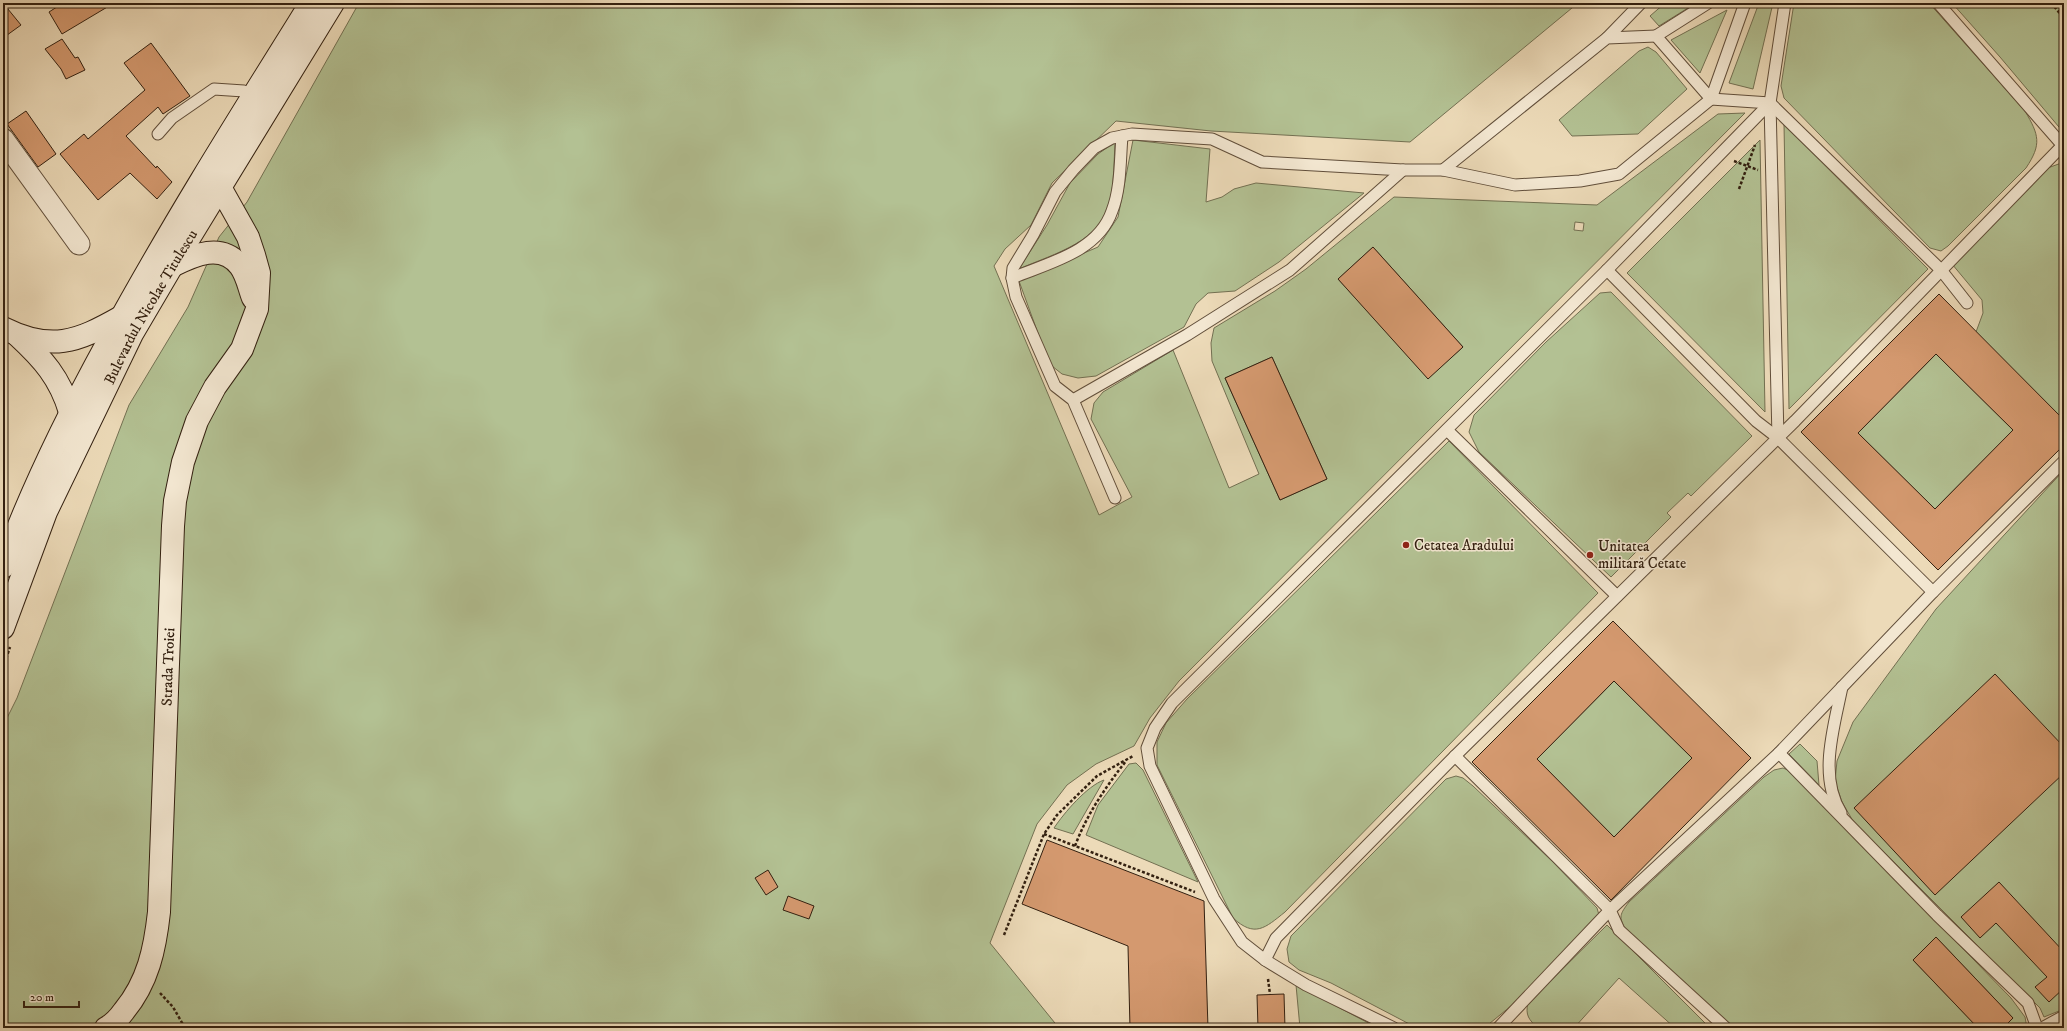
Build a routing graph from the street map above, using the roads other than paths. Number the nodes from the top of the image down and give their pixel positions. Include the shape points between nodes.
1 (311, 3) edge
2 (333, 3) edge
3 (1708, 3) edge
4 (1746, 3) edge
5 (1786, 3) edge
6 (1938, 3) edge
7 (1637, 5) edge
8 (1656, 36) junction
9 (1607, 38) junction
10 (244, 92) dead end
11 (1711, 99) junction
12 (1770, 103) junction
13 (158, 134) dead end
14 (1122, 136) junction
15 (3, 139) edge
16 (2063, 146) edge
17 (1403, 170) junction
18 (1443, 170) junction
19 (220, 187) junction
20 (79, 244) dead end
21 (172, 266) junction
22 (1607, 270) junction
23 (1941, 270) junction
24 (1012, 278) junction
25 (1967, 303) dead end
26 (257, 309) junction
27 (121, 317) junction
28 (10, 332) edge
29 (1073, 400) junction
30 (70, 412) junction
31 (1447, 430) junction
32 (1778, 438) junction
33 (2064, 461) edge
34 (1115, 498) dead end
35 (3, 568) edge
36 (1933, 592) junction
37 (1617, 596) junction
38 (3, 628) edge
39 (1842, 687) junction
40 (1779, 753) junction
41 (1455, 756) junction
42 (1850, 827) junction
43 (1610, 910) junction
44 (1265, 960) junction
45 (2064, 1016) edge
46 (106, 1028) edge
47 (1394, 1028) edge
48 (1498, 1028) edge
49 (1726, 1028) edge
50 (2037, 1028) edge
51 (2042, 1028) edge

1 - 27 main road, Bulevardul Nicolae Titulescu via 209,165
2 - 19 main road, Bulevardul Nicolae Titulescu
3 - 8 lane
4 - 11 lane
5 - 12 lane
6 - 16 lane
7 - 9 lane
8 - 9 lane
8 - 11 lane
9 - 18 lane
10 - 13 lane via 214,89 172,118
11 - 12 lane
11 - 18 lane via 1619,174 1580,181 1516,185
12 - 22 lane
12 - 23 lane
12 - 32 lane
14 - 17 lane via 1132,134 1212,139 1262,162
14 - 24 lane via 1112,138 1094,148 1055,192 1014,268
14 - 24 lane via 1113,211 1105,227 1093,241 1077,251
15 - 20 street
16 - 23 lane
17 - 18 lane
17 - 29 lane via 1290,270 1187,335
19 - 21 main road, Bulevardul Nicolae Titulescu
19 - 26 main road, Strada Troiei via 248,237 259,273
21 - 26 main road via 194,254 205,252 228,255 240,266
21 - 38 main road, Bulevardul Nicolae Titulescu via 132,334 46,512
22 - 31 lane
22 - 32 lane via 1756,421
23 - 25 lane
23 - 32 lane
24 - 29 lane via 1016,297 1055,386
26 - 46 main road, Strada Troiei via 242,349 215,387 197,421 183,462 175,501 159,912 155,946 146,978 129,1005 113,1025
27 - 28 main road via 99,330 63,342
27 - 30 main road, Bulevardul Nicolae Titulescu
28 - 30 main road via 51,370 65,396
29 - 34 lane
30 - 35 main road, Bulevardul Nicolae Titulescu via 18,525
31 - 37 lane
31 - 44 lane via 1172,703 1155,728 1147,748 1150,766 1214,900 1242,942
32 - 36 lane
32 - 37 lane
33 - 36 lane
36 - 39 lane
37 - 41 lane
39 - 40 lane
39 - 42 lane via 1832,736 1829,767 1836,805
40 - 42 lane
40 - 43 lane
41 - 43 lane
41 - 44 lane via 1276,938
42 - 50 lane via 2028,1003
43 - 48 lane
43 - 49 lane via 1619,930
44 - 47 lane via 1306,985
45 - 51 lane

